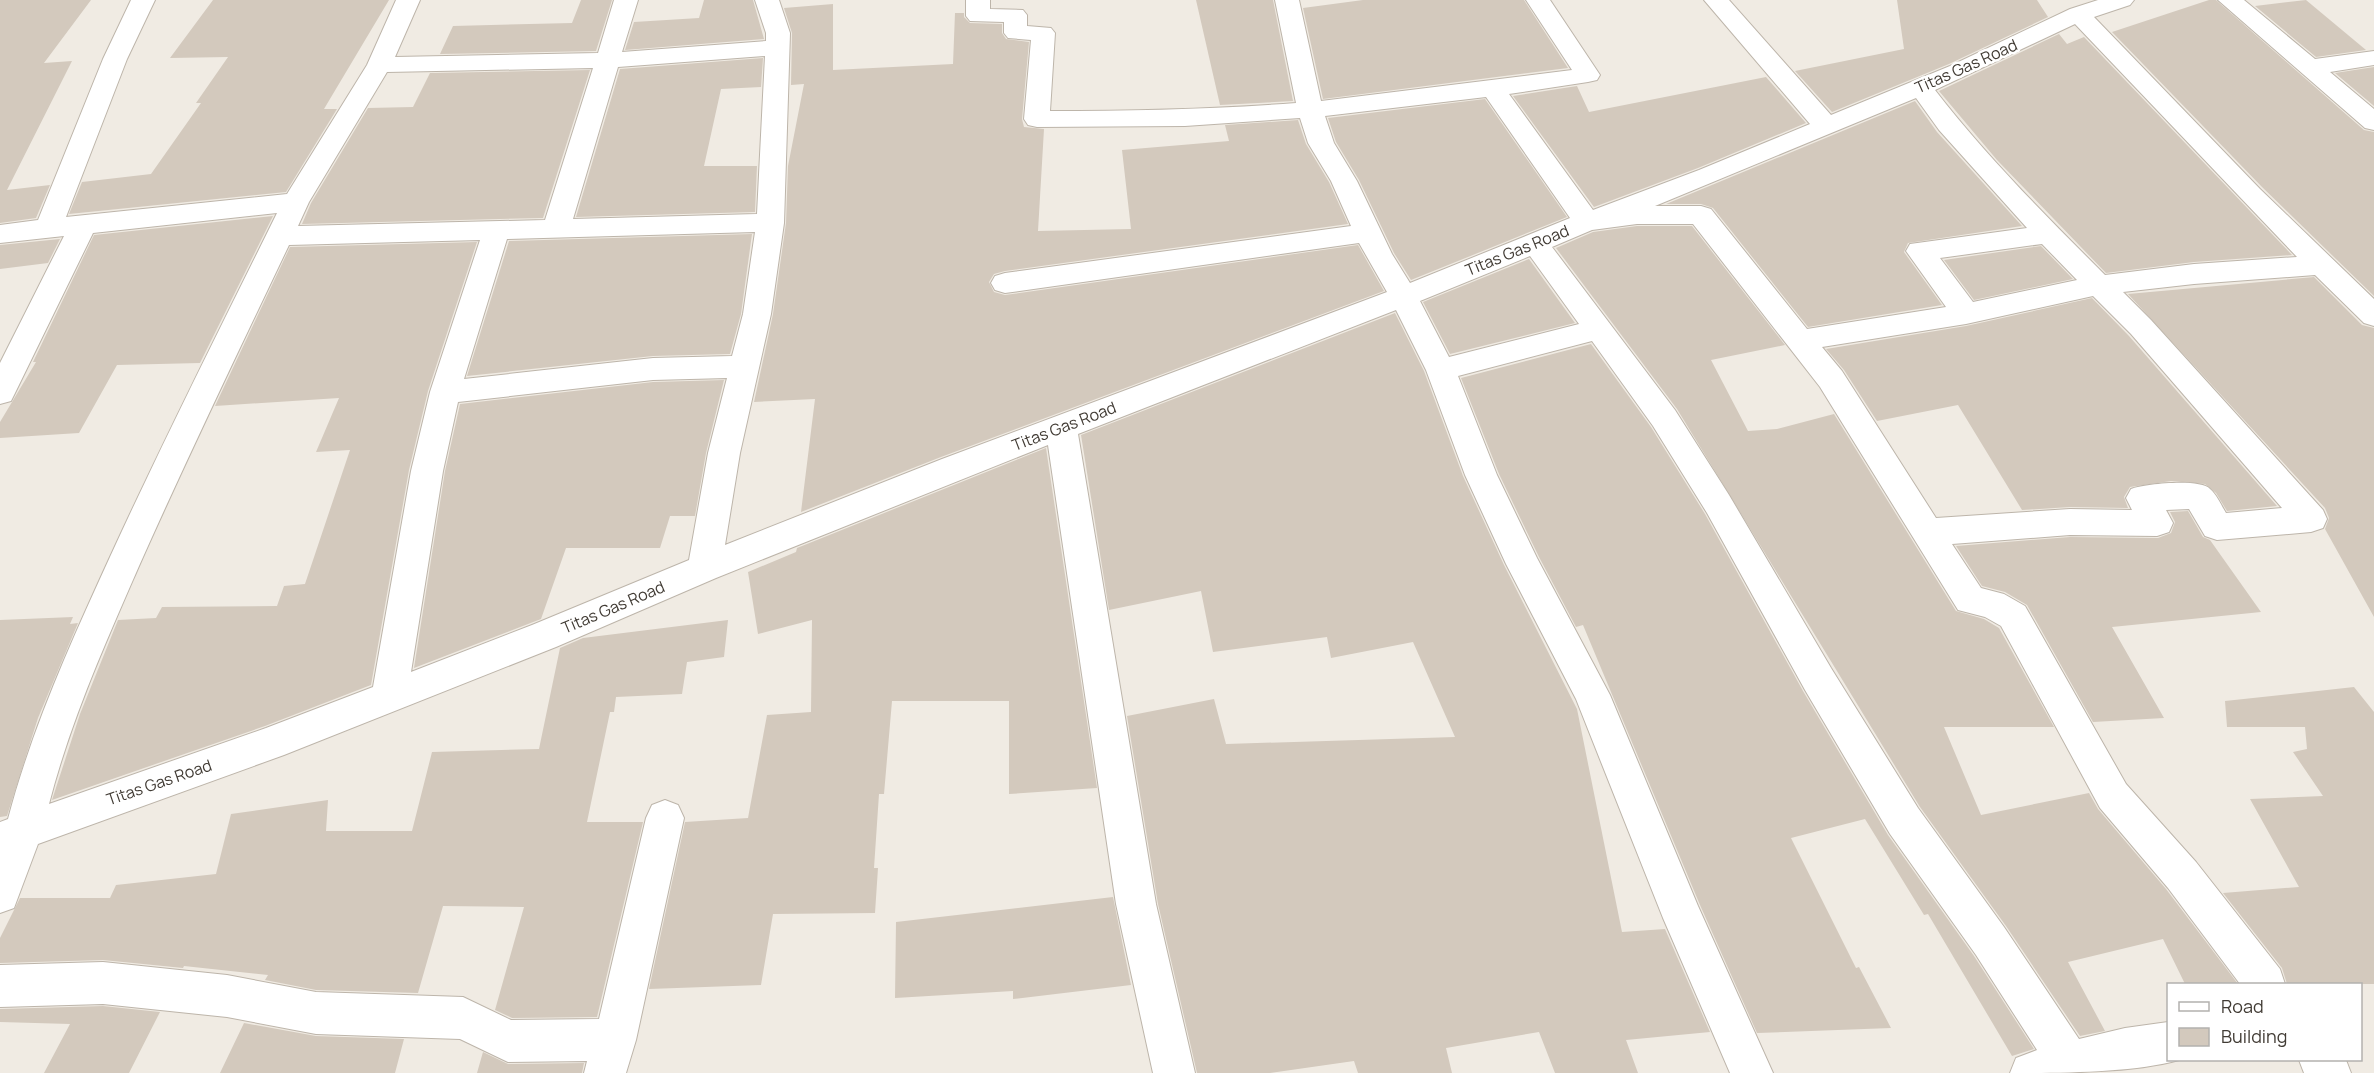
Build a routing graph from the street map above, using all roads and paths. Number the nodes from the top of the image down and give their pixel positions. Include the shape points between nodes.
1 (143, 0) edge
2 (408, 0) edge
3 (626, 0) edge
4 (767, 0) edge
5 (978, 0) edge
6 (1287, 0) edge
7 (1567, 0) edge
8 (1716, 0) edge
9 (2122, 0) edge
10 (2230, 0) edge
11 (1539, 2) edge
12 (2078, 15) junction
13 (777, 48) junction
14 (2374, 58) edge
15 (607, 60) junction
16 (379, 65) junction
17 (2311, 67) junction
18 (1920, 87) junction
19 (1492, 89) junction
20 (1310, 110) junction
21 (2374, 122) edge
22 (1826, 126) junction
23 (296, 202) junction
24 (1587, 222) junction
25 (770, 223) junction
26 (83, 225) junction
27 (48, 228) junction
28 (497, 229) junction
29 (556, 229) junction
30 (1368, 233) junction
31 (0, 234) edge
32 (2048, 234) junction
33 (279, 236) junction
34 (1535, 243) junction
35 (2331, 274) junction
36 (2374, 283) edge
37 (1005, 284) dead end
38 (2100, 285) junction
39 (1404, 297) junction
40 (1966, 314) junction
41 (2374, 316) edge
42 (1599, 329) junction
43 (1802, 340) junction
44 (744, 367) junction
45 (1441, 370) junction
46 (3, 383) edge
47 (445, 393) junction
48 (1061, 427) junction
49 (1928, 532) junction
50 (704, 568) junction
51 (389, 696) junction
52 (665, 818) dead end
53 (12, 835) edge
54 (0, 894) edge
55 (2264, 983) edge
56 (0, 986) edge
57 (2167, 1043) edge
58 (610, 1057) edge
59 (2051, 1068) edge
60 (1174, 1073) edge
61 (1752, 1073) edge

1 - 27 street via 115,59
2 - 16 street
3 - 15 street
4 - 13 street via 778,33
5 - 20 street via 978,16 1015,15 1016,33 1043,33 1037,119 1204,117
6 - 20 street
7 - 11 street
8 - 22 street
9 - 12 street, Titas Gas Road
10 - 17 street
11 - 19 street via 1588,75
12 - 18 street, Titas Gas Road
12 - 35 street
13 - 15 street
13 - 25 street
14 - 17 street
15 - 16 street
15 - 29 street
16 - 23 street
17 - 21 street
18 - 22 street, Titas Gas Road
18 - 32 street via 1948,124
19 - 20 street
19 - 24 street
20 - 30 street via 1321,143
22 - 24 street, Titas Gas Road
23 - 26 street
23 - 33 street
24 - 34 street, Titas Gas Road
24 - 43 street via 1637,215 1701,215
25 - 29 street
25 - 44 street
26 - 27 street
26 - 46 street
27 - 31 street
28 - 29 street
28 - 33 street
28 - 47 street
30 - 37 street
30 - 39 street
32 - 38 street
32 - 40 street via 1920,251
33 - 53 street via 174,452 86,647
34 - 39 street, Titas Gas Road
34 - 42 street
35 - 36 street
35 - 38 street via 2194,274
35 - 41 street
38 - 40 street
38 - 49 street via 2311,519 2217,527 2198,496 2142,498 2157,523 2070,522
39 - 45 street
39 - 48 street, Titas Gas Road
40 - 43 street
42 - 45 street
42 - 59 street via 1664,418 1718,504 1904,821 1990,940
43 - 49 street
44 - 47 street via 652,369
44 - 50 street
45 - 61 street via 1481,475 1522,564 1592,695 1683,918
47 - 51 street via 427,471
48 - 50 street, Titas Gas Road
48 - 60 street via 1136,904
49 - 55 street via 1970,600 1992,604 2013,616 2113,796 2182,874
50 - 51 street, Titas Gas Road
51 - 53 street, Titas Gas Road
52 - 58 street
53 - 54 street
56 - 58 street via 103,983 227,996 316,1013 463,1018 508,1041
57 - 59 street via 2125,1049

